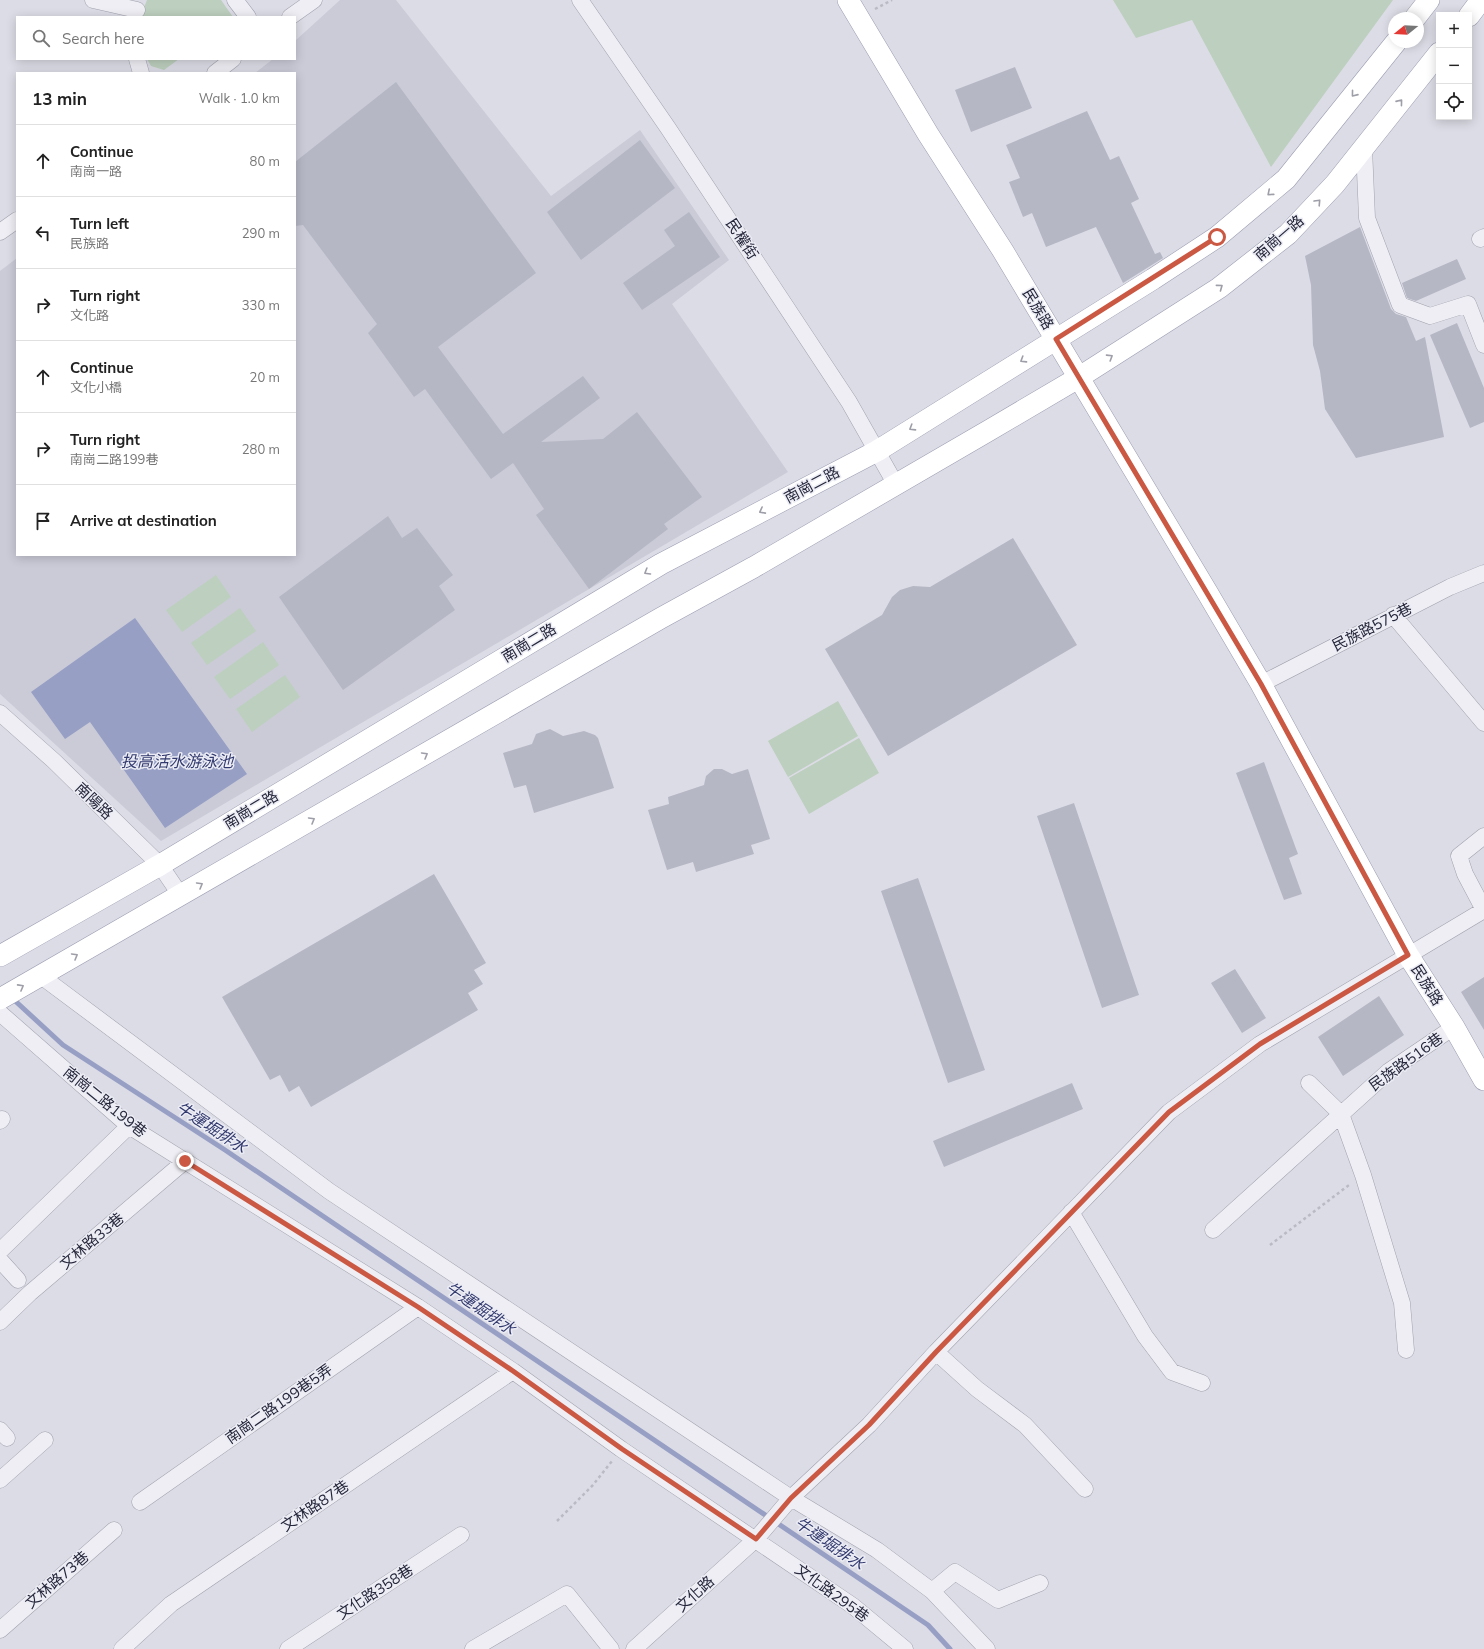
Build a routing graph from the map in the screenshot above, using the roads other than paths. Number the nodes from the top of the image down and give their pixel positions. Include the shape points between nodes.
1 (93, 0) edge
2 (235, 0) edge
3 (314, 0) edge
4 (580, 0) edge
5 (848, 0) edge
6 (1429, 0) edge
7 (1482, 0) edge
8 (138, 9) edge
9 (1420, 12) edge
10 (1472, 12) edge
11 (247, 16) edge
12 (291, 16) edge
13 (1391, 48) edge
14 (1436, 57) edge
15 (137, 60) edge
16 (232, 60) edge
17 (141, 72) edge
18 (216, 72) edge
19 (1364, 148) junction
20 (16, 221) edge
21 (0, 232) edge
22 (1056, 339) junction
23 (1484, 345) edge
24 (1078, 378) junction
25 (877, 451) junction
26 (896, 484) junction
27 (1484, 573) edge
28 (1393, 616) junction
29 (1261, 684) junction
30 (0, 713) edge
31 (1484, 723) edge
32 (1484, 836) edge
33 (160, 865) junction
34 (182, 896) junction
35 (1484, 910) edge
36 (3, 954) edge
37 (1408, 955) junction
38 (41, 976) junction
39 (0, 999) edge
40 (0, 1013) edge
41 (1454, 1028) junction
42 (1484, 1080) edge
43 (1308, 1083) dead end
44 (1341, 1114) junction
45 (129, 1126) junction
46 (185, 1161) junction
47 (1071, 1212) junction
48 (1212, 1230) dead end
49 (0, 1250) edge
50 (0, 1260) edge
51 (18, 1280) dead end
52 (418, 1307) junction
53 (0, 1322) edge
54 (1406, 1350) dead end
55 (936, 1352) junction
56 (513, 1371) junction
57 (1202, 1384) dead end
58 (45, 1440) dead end
59 (0, 1480) edge
60 (1085, 1489) dead end
61 (791, 1498) junction
62 (140, 1502) dead end
63 (114, 1530) dead end
64 (461, 1535) dead end
65 (756, 1539) junction
66 (1040, 1583) dead end
67 (932, 1591) junction
68 (0, 1630) edge
69 (122, 1649) edge
70 (288, 1649) edge
71 (473, 1649) edge
72 (611, 1649) edge
73 (634, 1649) edge
74 (905, 1649) edge
75 (987, 1649) edge

1 - 8 street
2 - 11 street
3 - 12 street
4 - 25 street, 民權街 via 832,376
5 - 22 main road, 民族路
6 - 9 main road
7 - 10 main road
13 -> 22 main road via 1286,179 1217,237
19 -> 14 main road, 南崗一路
15 - 17 street
16 - 18 street
19 - 23 street via 1367,218 1400,305 1430,316 1468,304
24 -> 19 main road, 南崗一路 via 1219,288 1288,234 1335,184
20 - 21 street
22 - 24 main road, 民族路
22 -> 25 main road, 南崗二路
24 - 26 main road
24 - 29 main road, 民族路
25 - 26 street, 民權街
25 -> 33 main road, 南崗二路 via 660,564
34 -> 26 main road
27 - 28 street, 民族路575巷
28 - 29 street, 民族路575巷
28 - 31 street
29 - 37 main road, 民族路
30 - 33 street, 南陽路 via 54,761
32 - 35 street via 1459,856 1465,874
33 - 34 street, 南陽路
33 - 36 main road, 南崗二路
38 -> 34 main road
35 - 37 street
37 - 41 main road, 民族路
37 - 47 street via 1260,1044 1169,1112
39 -> 38 main road
38 - 61 street via 329,1191
40 - 45 street, 南崗二路199巷
41 - 42 main road, 民族路
41 - 44 street, 民族路516巷 via 1389,1070
43 - 44 street
44 - 48 street, 民族路516巷
44 - 54 street via 1363,1175 1402,1303
45 - 46 street, 南崗二路199巷
45 - 49 street
46 - 52 street, 南崗二路199巷
46 - 53 street, 文林路33巷 via 30,1292
47 - 55 street
47 - 57 street via 1158,1354 1172,1372
50 - 51 street
52 - 56 street, 南崗二路199巷
52 - 62 street, 南崗二路199巷5弄
55 - 60 street via 977,1390 1025,1425
55 - 61 street via 869,1425
56 - 65 street, 南崗二路199巷 via 622,1449
56 - 69 street, 文林路87巷 via 171,1604
58 - 59 street
61 - 65 street, 文化路
61 - 67 street via 877,1550
63 - 68 street, 文林路73巷
64 - 70 street, 文化路358巷
65 - 73 street, 文化路
65 - 74 street, 文化路295巷 via 853,1606
66 - 67 street via 998,1600 955,1572
67 - 75 street
71 - 72 street via 567,1594

